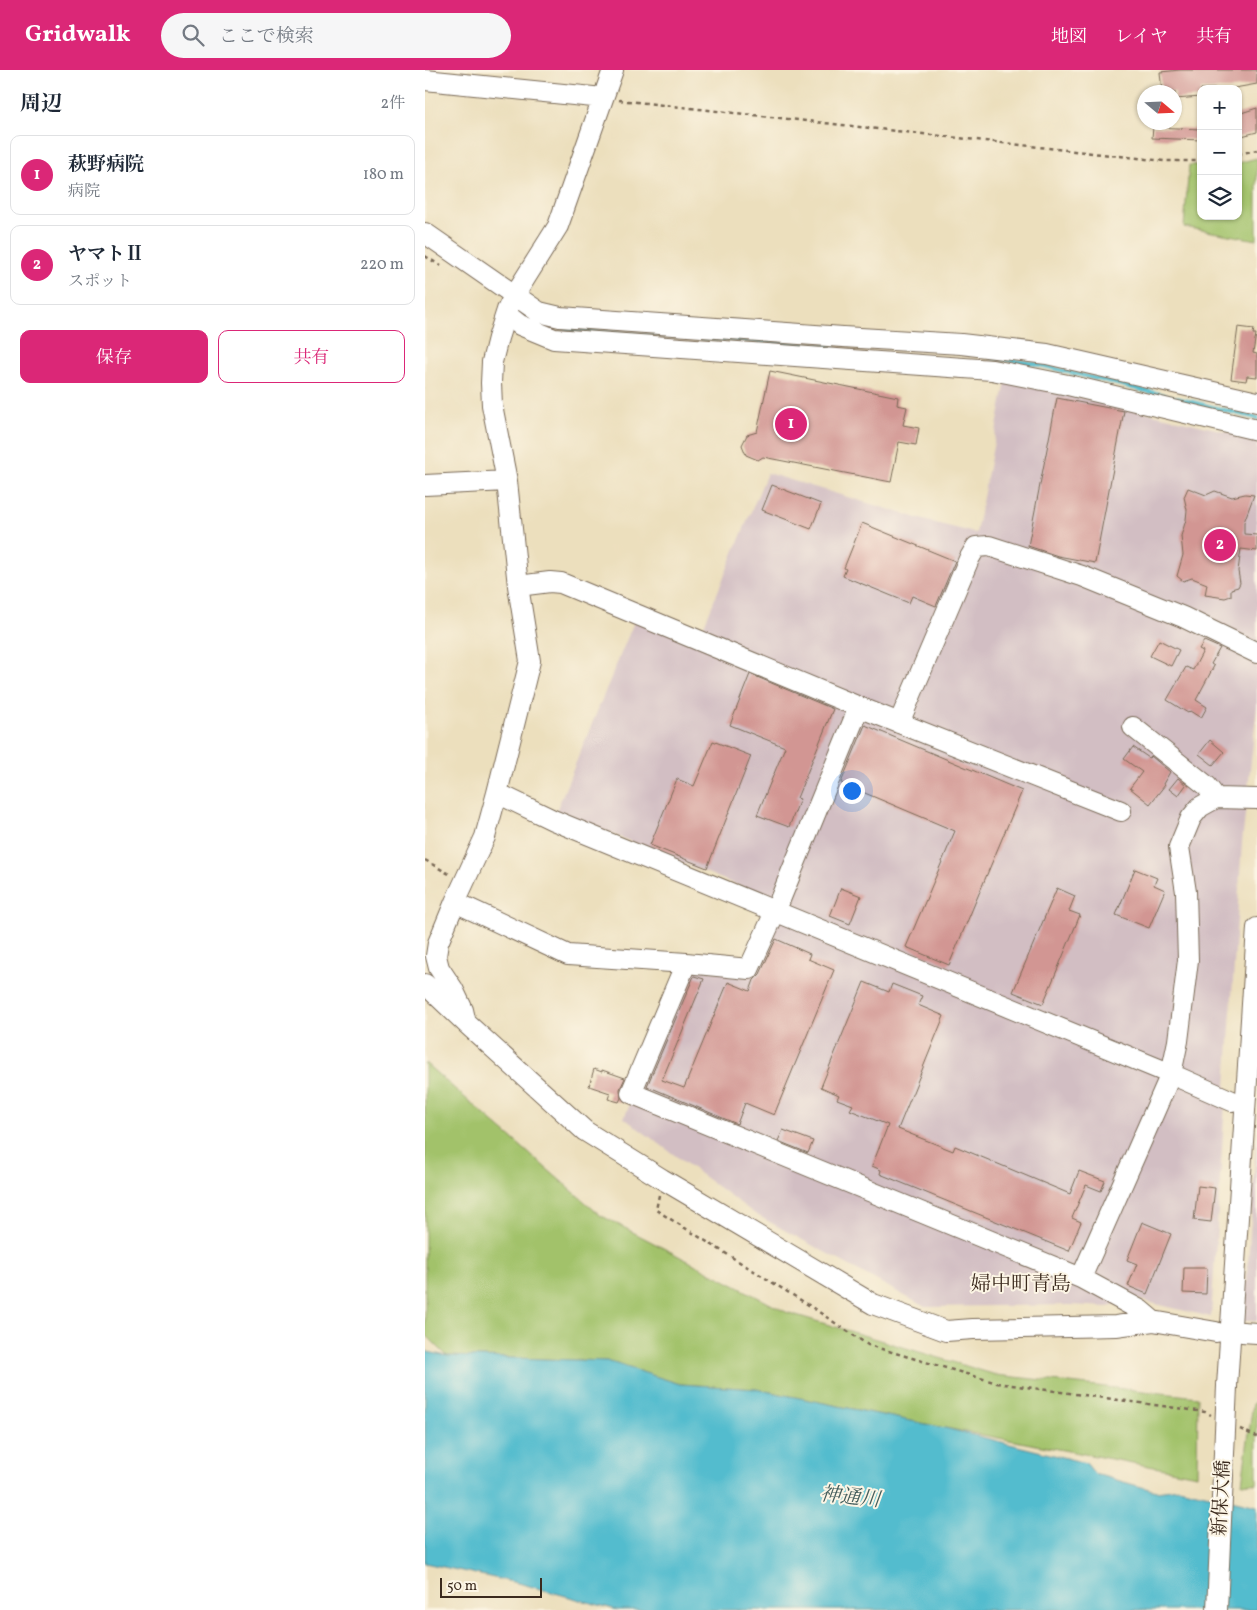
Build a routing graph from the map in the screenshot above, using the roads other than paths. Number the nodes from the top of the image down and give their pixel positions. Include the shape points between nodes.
1 (613, 70) edge
2 (425, 80) edge
3 (603, 98) junction
4 (425, 233) edge
5 (515, 296) junction
6 (506, 314) junction
7 (1257, 402) edge
8 (1257, 430) edge
9 (507, 481) junction
10 (425, 485) edge
11 (519, 586) junction
12 (1257, 653) edge
13 (859, 707) junction
14 (899, 723) junction
15 (1133, 727) dead end
16 (497, 794) junction
17 (1216, 798) junction
18 (1257, 798) edge
19 (1121, 811) dead end
20 (455, 902) junction
21 (775, 912) junction
22 (1257, 928) edge
23 (686, 963) junction
24 (425, 984) edge
25 (466, 1023) junction
26 (1171, 1074) junction
27 (1232, 1101) dead end
28 (1081, 1278) junction
29 (1153, 1321) junction
30 (1217, 1332) dead end
31 (1217, 1610) edge

1 - 3 street
2 - 3 street
3 - 5 street via 558,226
4 - 5 street
5 - 6 street
5 - 7 street via 539,312 560,317 961,344 1047,354
6 - 8 street via 520,325 554,339 992,370
6 - 9 street via 498,338 491,383 492,405
9 - 10 street
9 - 11 street
11 - 13 street via 561,583
11 - 16 street via 530,661
12 - 14 street via 1183,617 1082,576 989,546 976,547
13 - 14 street
13 - 21 street
14 - 19 street
15 - 17 street via 1207,786
16 - 20 street via 485,837
16 - 21 street
17 - 18 street
17 - 26 street via 1200,807 1191,818 1179,847 1188,960 1179,1042
20 - 23 street via 568,955
20 - 25 street via 436,956 439,968 463,1010
21 - 23 street via 749,969
21 - 26 street
22 - 31 street, 新保大橋, bridge via 1227,1386
23 - 28 street via 631,1093
24 - 25 street
25 - 29 street via 585,1132 873,1304 946,1331 1116,1326
26 - 27 street
26 - 28 street
28 - 29 street via 1140,1310
29 - 30 street

